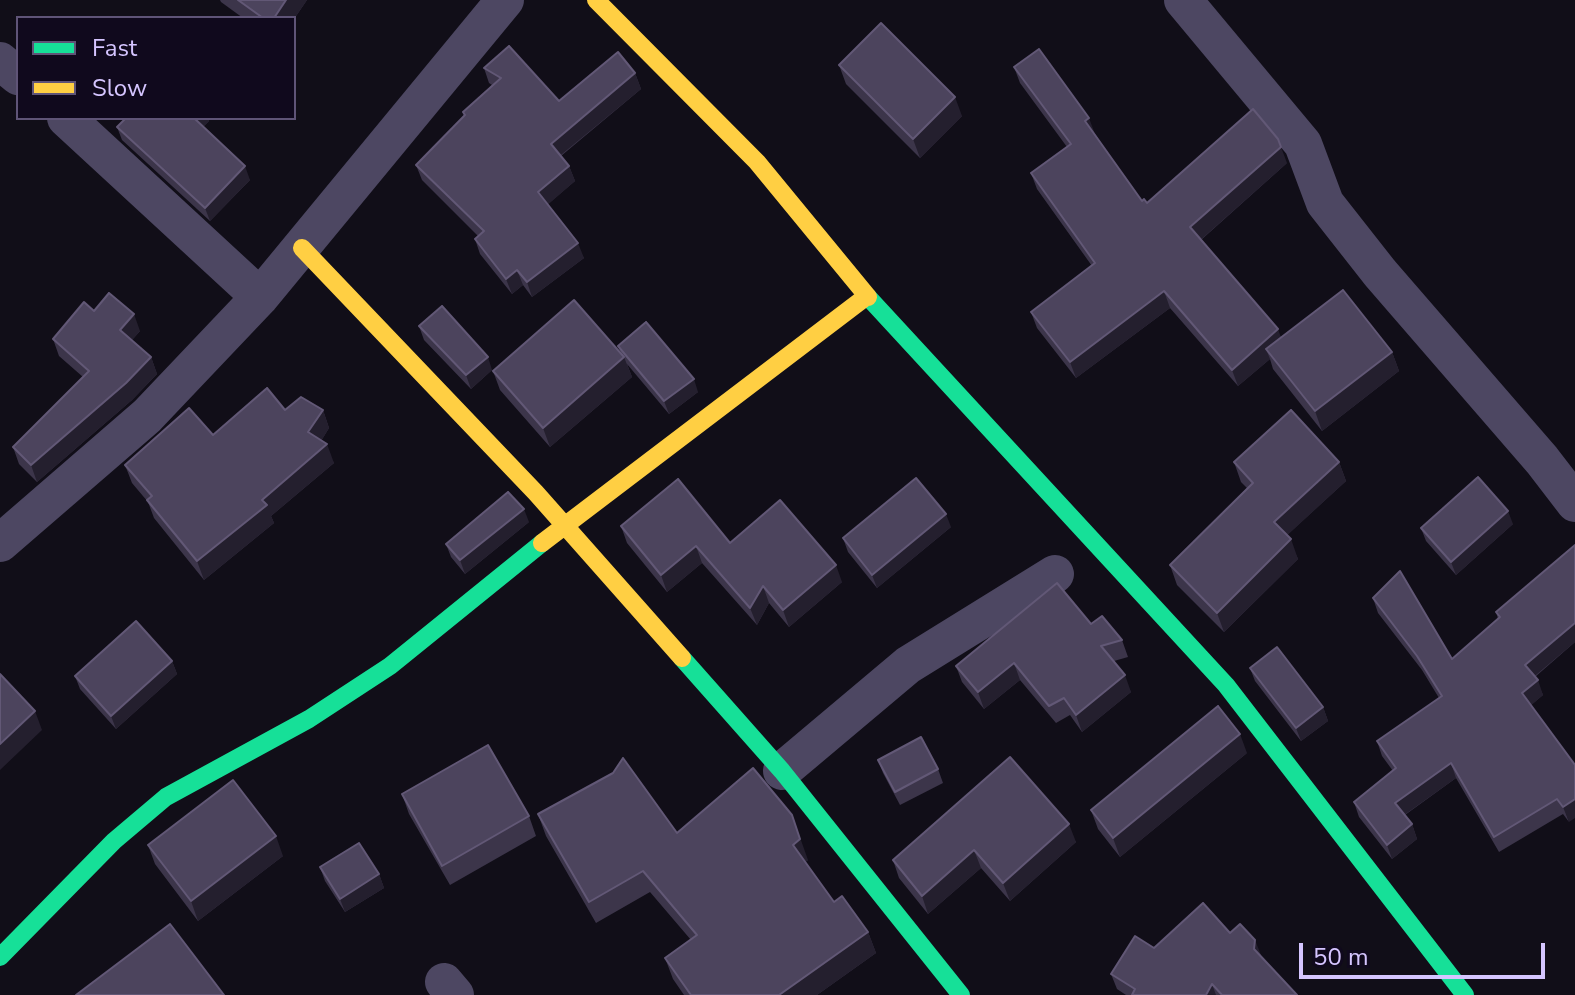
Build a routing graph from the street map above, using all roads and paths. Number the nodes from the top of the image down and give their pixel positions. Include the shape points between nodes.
1 (505, 0) edge
2 (596, 0) edge
3 (1183, 0) edge
4 (0, 61) edge
5 (16, 74) edge
6 (68, 120) edge
7 (302, 248) junction
8 (867, 296) junction
9 (260, 297) junction
10 (1575, 503) edge
11 (565, 525) junction
12 (0, 543) edge
13 (1055, 574) dead end
14 (782, 771) junction
15 (0, 957) edge
16 (961, 995) edge
17 (1465, 995) edge

1 - 7 street
2 - 8 street via 757,162
3 - 10 street via 1303,144 1325,203
4 - 5 street
6 - 9 street
7 - 9 street
7 - 11 street
8 - 11 street
8 - 17 street via 1226,685
9 - 12 street via 147,416
11 - 14 street
11 - 15 street via 390,666 309,719 166,797 114,841
13 - 14 street via 908,665
14 - 16 street

